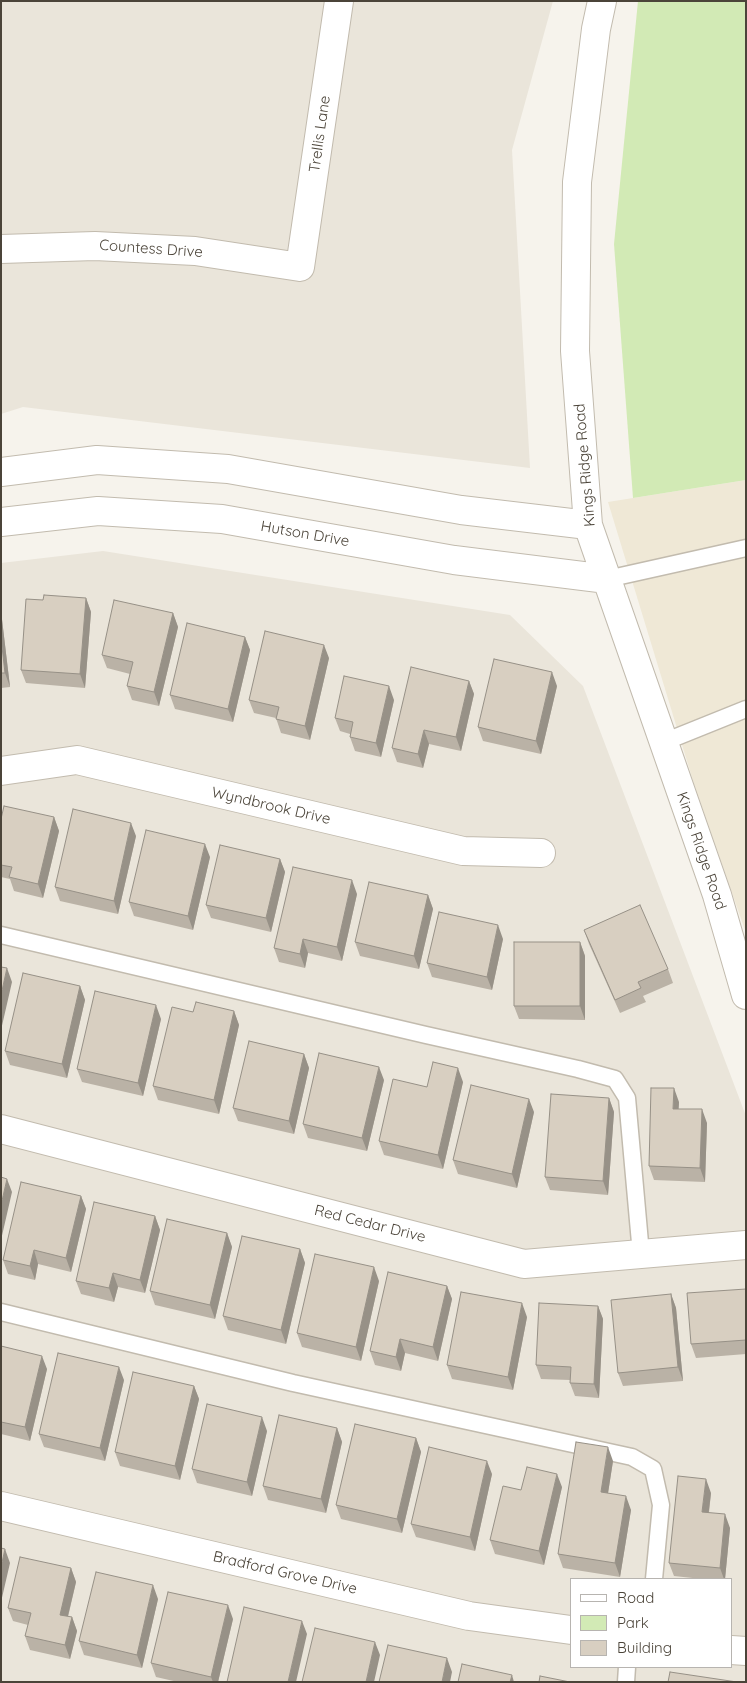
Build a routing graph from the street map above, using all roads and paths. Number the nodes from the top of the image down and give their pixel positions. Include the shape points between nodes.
1 (339, 1) edge
2 (602, 1) edge
3 (1, 249) edge
4 (300, 267) joint
5 (1, 472) edge
6 (1, 522) edge
7 (588, 525) junction
8 (746, 548) edge
9 (607, 579) junction
10 (746, 709) edge
11 (664, 742) junction
12 (1, 770) edge
13 (541, 853) dead end
14 (1, 936) edge
15 (744, 979) edge
16 (1, 1129) edge
17 (746, 1245) edge
18 (641, 1254) junction
19 (1, 1312) edge
20 (1, 1506) edge
21 (654, 1578) edge
22 (570, 1630) edge
23 (732, 1650) edge
24 (746, 1651) edge
25 (627, 1668) edge
26 (626, 1682) edge

1 - 4 street, Trellis Lane
2 - 7 street, Kings Ridge Road via 577,182 575,351
3 - 4 street, Countess Drive via 95,246 195,251
5 - 7 street via 97,460 228,469 461,510
6 - 9 street, Hutson Drive via 98,510 222,519 454,560
7 - 9 street, Kings Ridge Road
8 - 9 lane
9 - 11 street, Kings Ridge Road
10 - 11 lane
11 - 15 street, Kings Ridge Road
12 - 13 street, Wyndbrook Drive via 77,760 463,851
14 - 18 lane via 615,1079 626,1098
16 - 18 street, Red Cedar Drive via 524,1264
17 - 18 street, Red Cedar Drive
19 - 21 lane via 293,1383 632,1457 653,1469 662,1505
20 - 22 street, Bradford Grove Drive via 469,1616
23 - 24 street
25 - 26 lane

